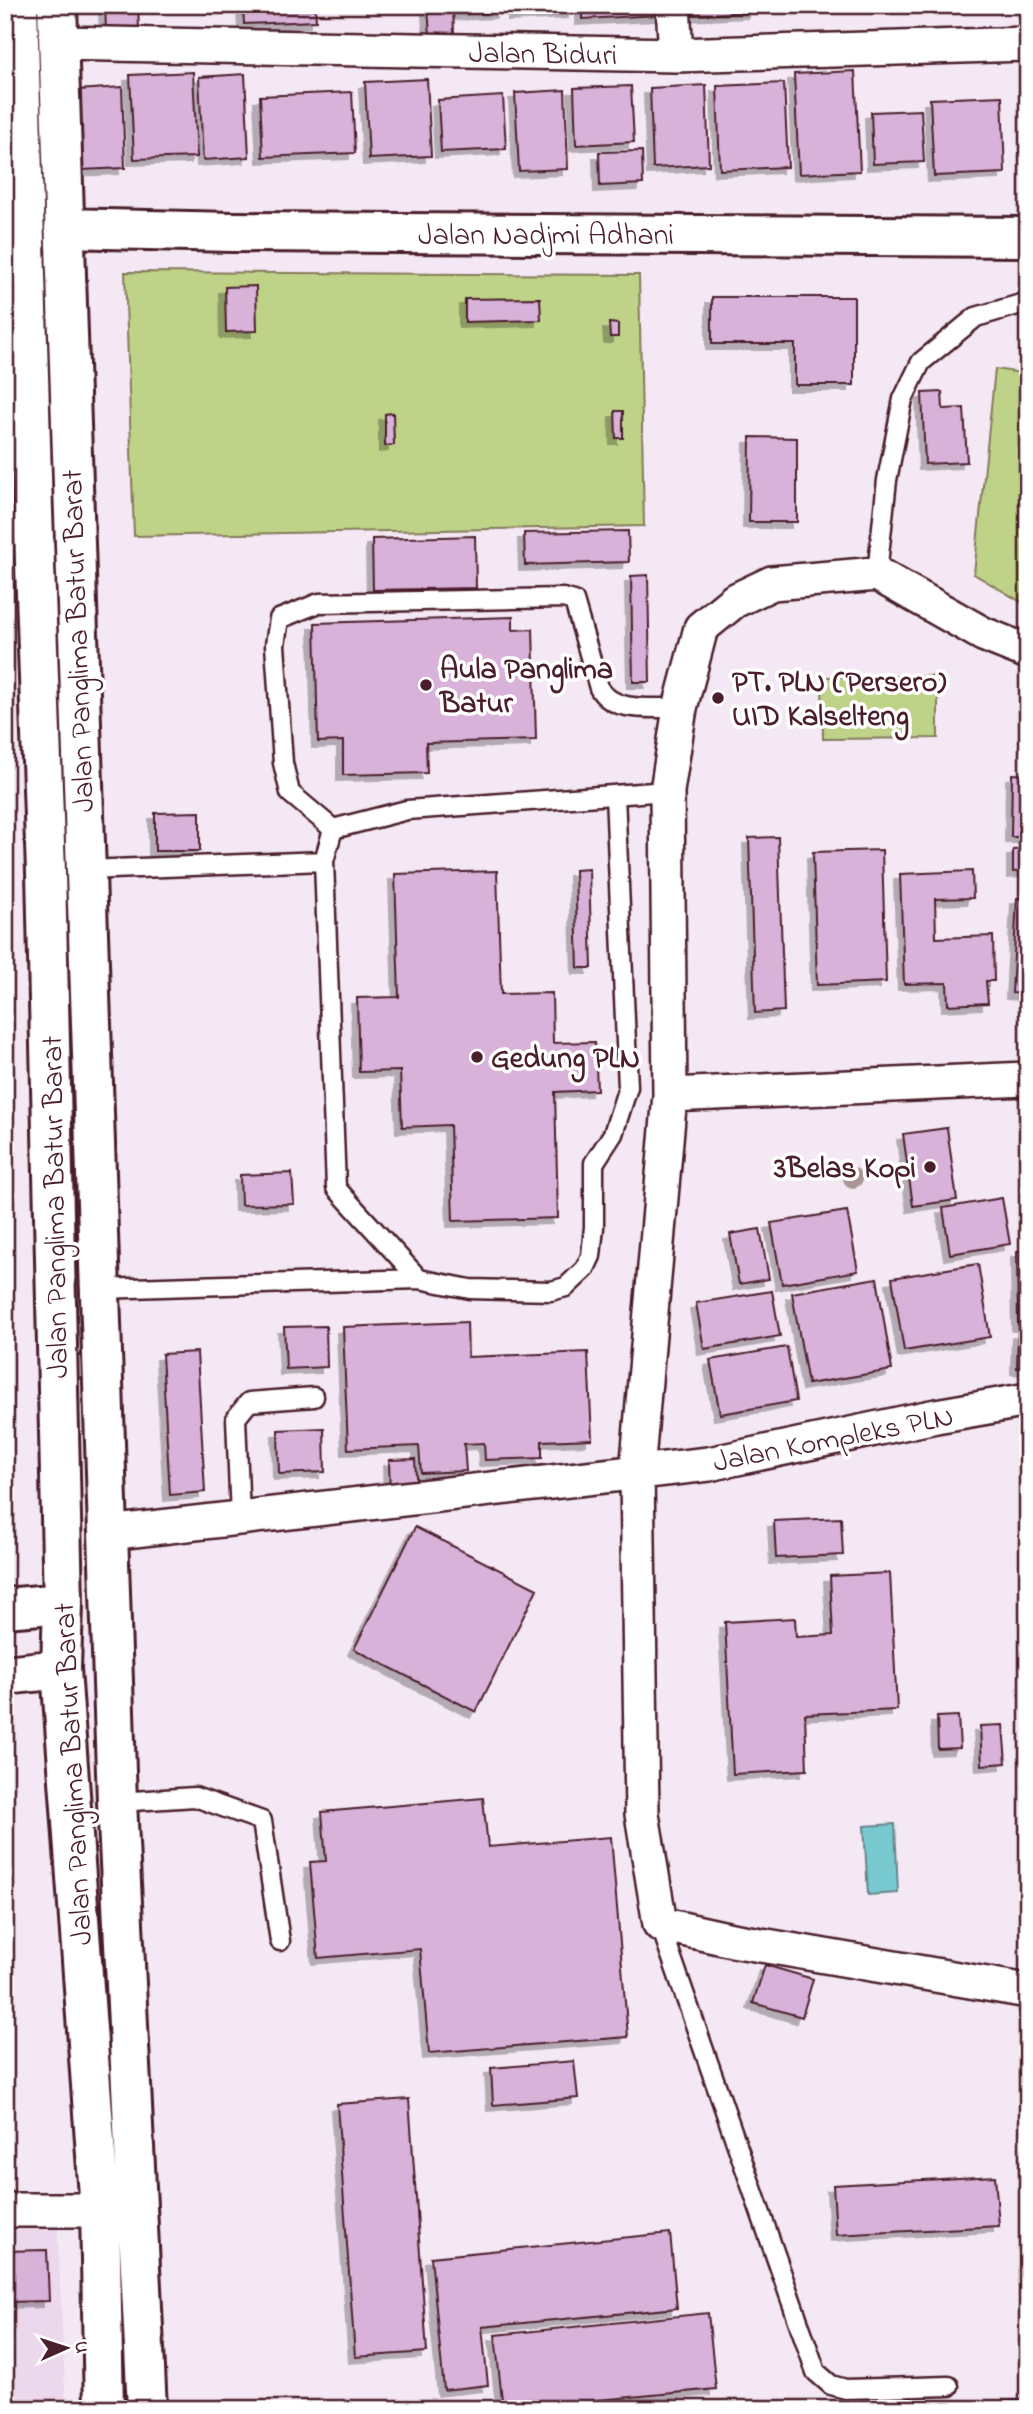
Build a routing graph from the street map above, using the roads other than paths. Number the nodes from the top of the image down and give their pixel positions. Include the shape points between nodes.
1 (57, 5) edge
2 (673, 5) edge
3 (14, 21) edge
4 (58, 43) junction
5 (1028, 44) edge
6 (676, 55) junction
7 (15, 208) edge
8 (64, 228) junction
9 (1028, 237) edge
10 (1028, 302) edge
11 (33, 510) junction
12 (73, 510) junction
13 (877, 574) junction
14 (1028, 652) edge
15 (680, 708) junction
16 (667, 790) junction
17 (615, 795) junction
18 (333, 829) junction
19 (324, 860) junction
20 (85, 870) junction
21 (46, 872) junction
22 (1028, 1079) edge
23 (670, 1094) junction
24 (419, 1279) junction
25 (100, 1289) junction
26 (314, 1397) dead end
27 (1028, 1400) edge
28 (637, 1472) junction
29 (240, 1518) junction
30 (108, 1534) junction
31 (63, 1603) junction
32 (5, 1608) edge
33 (61, 1669) junction
34 (5, 1675) edge
35 (117, 1802) junction
36 (660, 1924) junction
37 (280, 1941) dead end
38 (1028, 1991) edge
39 (5, 2210) edge
40 (100, 2210) junction
41 (948, 2386) dead end
42 (104, 2409) edge
43 (147, 2409) edge

1 - 4 main road, Jalan Panglima Batur Barat
2 - 6 street
3 - 7 main road, Jalan Panglima Batur Barat
4 - 6 street, Jalan Biduri
4 - 8 main road, Jalan Panglima Batur Barat
5 - 6 street, Jalan Biduri
7 - 11 main road, Jalan Panglima Batur Barat
8 - 9 main road, Jalan Nadjmi Adhani
8 - 12 main road, Jalan Panglima Batur Barat
10 - 13 lane via 976,317 921,362 904,399 887,480
11 - 12 main road
11 - 21 main road, Jalan Panglima Batur Barat
12 - 20 main road, Jalan Panglima Batur Barat
13 - 14 street via 983,634
13 - 15 street via 772,583 734,601 701,628
15 - 16 street
15 - 18 lane via 618,705 605,698 580,614 574,601 564,598 319,603 279,620 275,645 283,763 290,793
16 - 17 lane
16 - 23 street
17 - 18 lane via 407,810
17 - 24 lane via 628,1087 613,1134 594,1163 591,1256 566,1287 551,1291 470,1289
18 - 19 lane
19 - 20 lane
19 - 24 lane via 336,1188
20 - 21 main road
20 - 25 main road, Jalan Panglima Batur Barat
21 - 31 main road, Jalan Panglima Batur Barat
22 - 23 street
23 - 28 street
24 - 25 lane
25 - 30 main road, Jalan Panglima Batur Barat
26 - 29 lane via 249,1402 236,1418
27 - 28 street, Jalan Kompleks PLN via 709,1464
28 - 29 street, Jalan Kompleks PLN
28 - 36 street via 642,1814
29 - 30 street, Jalan Kompleks PLN
30 - 35 main road, Jalan Panglima Batur Barat
31 - 32 main road
31 - 33 main road, Jalan Panglima Batur Barat
33 - 34 main road
33 - 40 main road, Jalan Panglima Batur Barat
35 - 37 lane via 195,1797 262,1821
35 - 43 main road, Jalan Panglima Batur Barat
36 - 38 street
36 - 41 lane via 816,2372 831,2385 846,2389
39 - 40 street
40 - 42 main road, Jalan Panglima Batur Barat

